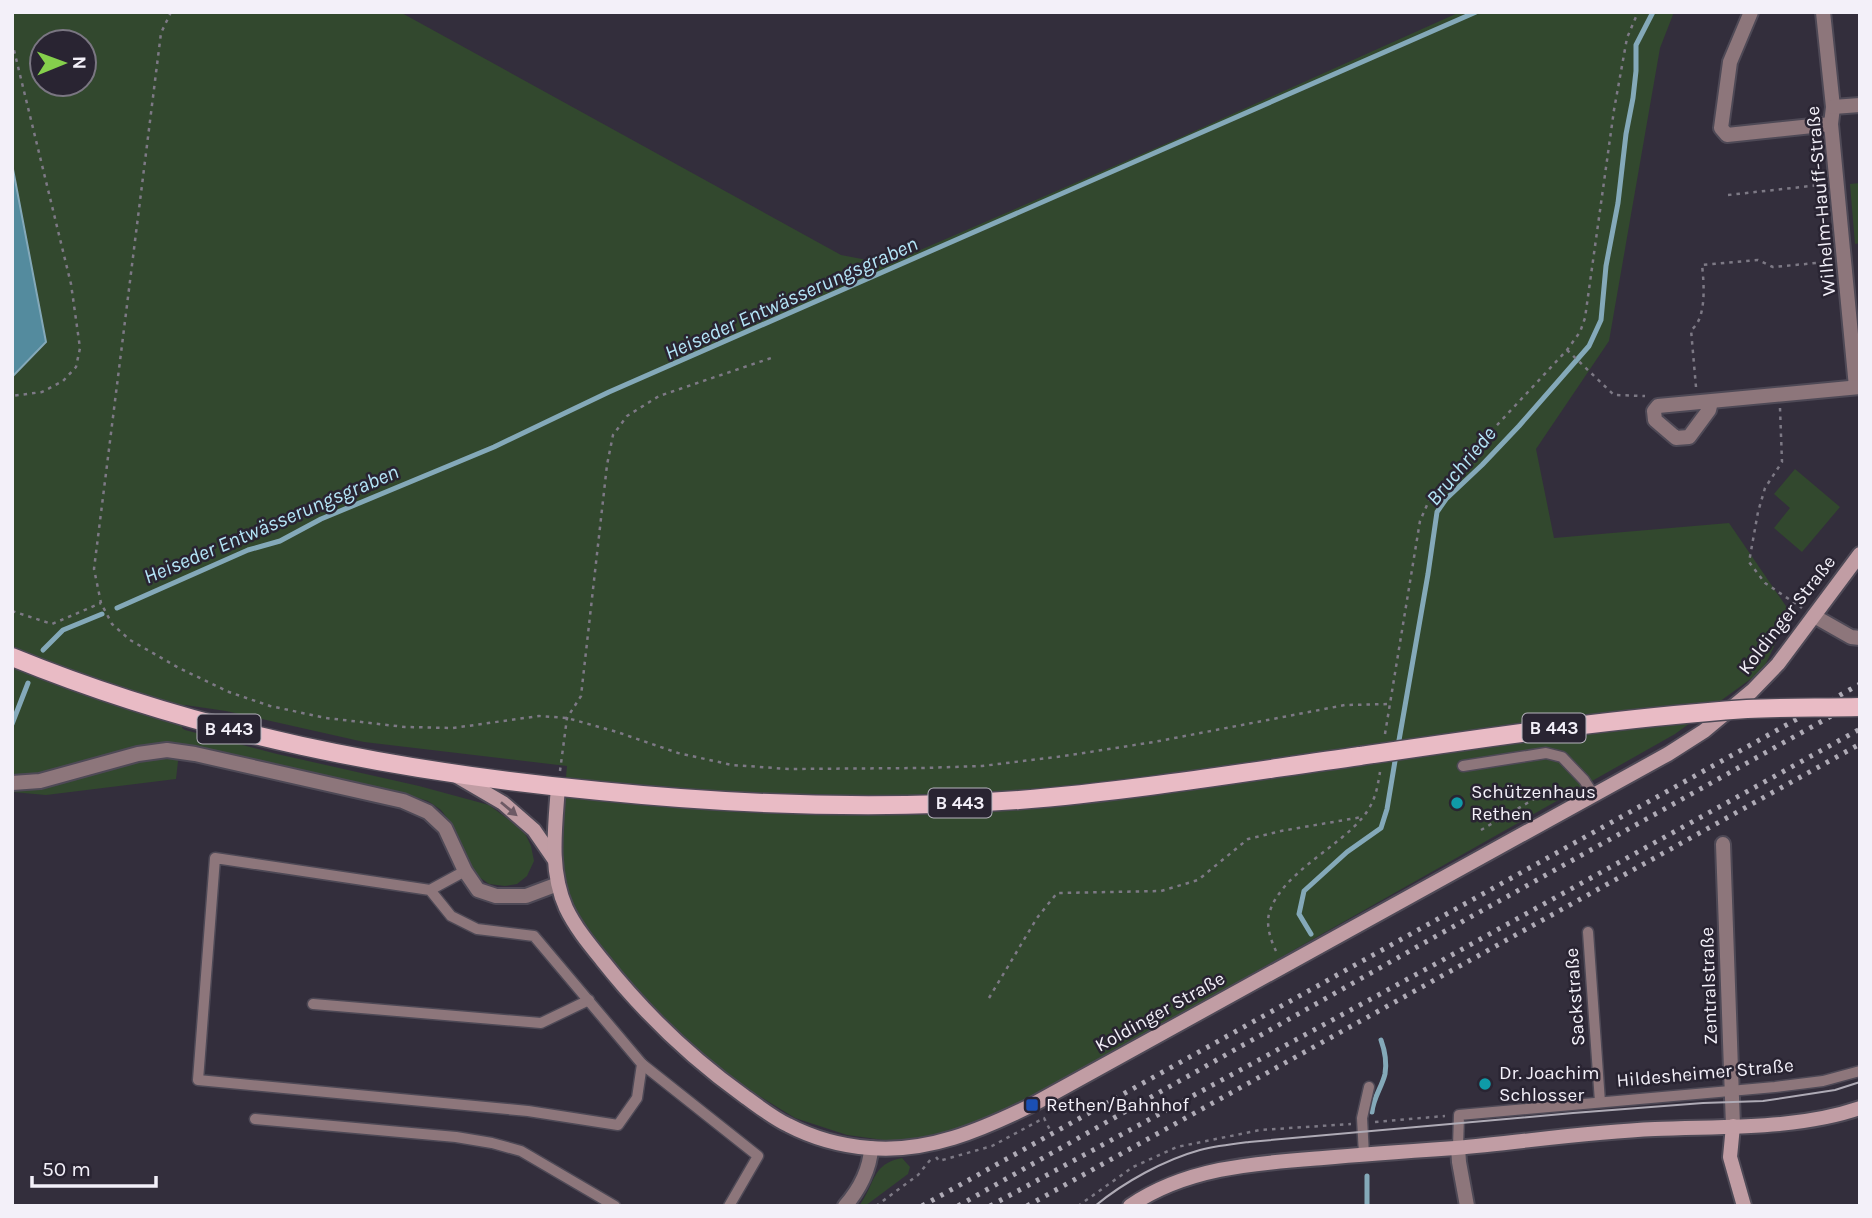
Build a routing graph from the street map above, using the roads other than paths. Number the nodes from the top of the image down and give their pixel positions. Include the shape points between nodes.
1 (1751, 12) edge
2 (1824, 12) edge
3 (1860, 105) edge
4 (1833, 107) junction
5 (1831, 124) junction
6 (1858, 387) edge
7 (1704, 402) junction
8 (1860, 554) edge
9 (1814, 616) junction
10 (1860, 638) edge
11 (12, 657) edge
12 (1860, 707) edge
13 (1463, 766) dead end
14 (453, 774) junction
15 (12, 783) edge
16 (558, 787) junction
17 (1593, 794) junction
18 (1723, 844) dead end
19 (554, 859) junction
20 (465, 871) junction
21 (558, 884) junction
22 (430, 890) junction
23 (1588, 932) dead end
24 (589, 1000) junction
25 (313, 1004) dead end
26 (642, 1064) junction
27 (1860, 1070) edge
28 (1369, 1087) dead end
29 (1732, 1091) junction
30 (1600, 1102) junction
31 (1860, 1108) edge
32 (255, 1119) dead end
33 (1733, 1126) junction
34 (1458, 1147) junction
35 (870, 1148) junction
36 (1364, 1154) junction
37 (615, 1206) edge
38 (729, 1206) edge
39 (845, 1206) edge
40 (1130, 1206) edge
41 (1467, 1206) edge
42 (1744, 1206) edge

1 - 5 street via 1730,62 1721,128 1727,135
2 - 4 street, Wilhelm-Hauff-Straße
3 - 4 street
4 - 5 street, Wilhelm-Hauff-Straße
5 - 6 street, Wilhelm-Hauff-Straße
6 - 7 street
7 - 7 street via 1709,410 1689,437 1676,438 1655,420 1658,406
8 - 9 street, Koldinger Straße
9 - 10 street
9 - 17 street, Koldinger Straße via 1778,664 1704,732
11 - 14 main road, B 443 via 123,698 238,732
12 - 16 main road, B 443, bridge via 1638,718 1019,800 777,804
13 - 17 lane via 1546,753 1562,757
14 - 16 main road, B 443
14 -> 19 street via 503,803 534,830
15 - 20 street via 40,781 138,754 167,750 195,754 403,800 428,812 445,828
16 - 19 street, Koldinger Straße
17 - 35 street, Koldinger Straße via 996,1123 903,1149
18 - 29 street, Zentralstraße
19 - 21 street, Koldinger Straße
20 - 21 street via 478,890 496,896 526,896
20 - 22 lane
21 - 35 street, Koldinger Straße via 567,909 614,975 655,1021 718,1078 788,1125 815,1137
22 - 24 lane via 451,916 477,929 534,936
22 - 26 lane via 215,858 198,1080 528,1111 618,1125 637,1098
23 - 30 lane, Sackstraße
24 - 25 lane via 541,1023
24 - 26 lane
26 - 38 lane via 758,1156
27 - 29 lane, Hildesheimer Straße via 1822,1081
28 - 36 lane via 1362,1123
29 - 30 lane, Hildesheimer Straße
29 - 33 street, Zentralstraße
30 - 34 lane, Hildesheimer Straße via 1459,1115
31 - 33 street via 1818,1118
32 - 37 lane via 492,1143 521,1151
33 - 34 street
33 - 42 street via 1730,1157
34 - 36 street
34 - 41 street
35 - 39 street via 860,1184
36 - 40 street via 1216,1170

